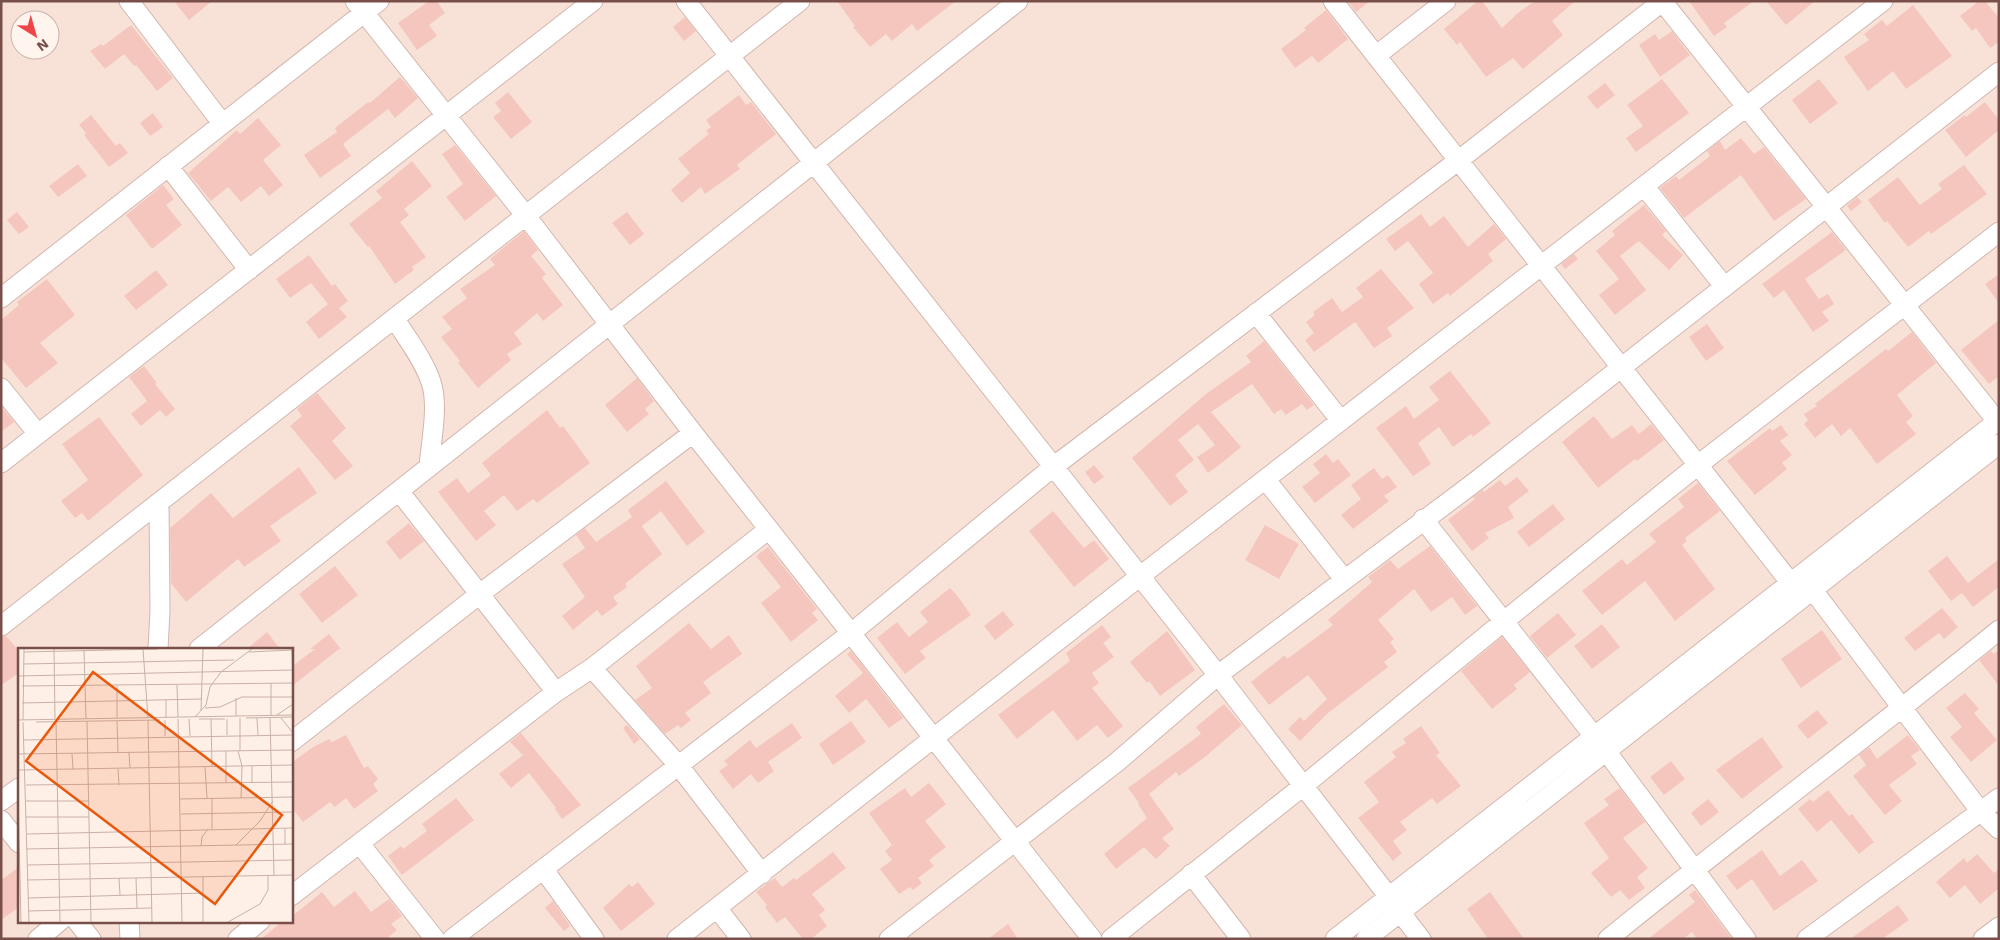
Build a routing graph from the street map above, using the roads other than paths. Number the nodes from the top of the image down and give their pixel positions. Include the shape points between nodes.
1 (379, 1) edge
2 (593, 1) edge
3 (686, 1) edge
4 (800, 1) edge
5 (1018, 1) edge
6 (1333, 1) edge
7 (1446, 1) edge
8 (1662, 1) edge
9 (1883, 1) edge
10 (137, 4) edge
11 (359, 7) edge
12 (1377, 55) junction
13 (730, 56) junction
14 (1999, 72) edge
15 (1747, 108) junction
16 (447, 116) junction
17 (222, 123) junction
18 (1459, 160) junction
19 (814, 161) junction
20 (168, 166) junction
21 (1644, 186) junction
22 (1827, 206) junction
23 (526, 216) junction
24 (1999, 232) edge
25 (1542, 265) junction
26 (248, 270) junction
27 (1724, 286) junction
28 (1, 298) edge
29 (1905, 306) junction
30 (1256, 313) junction
31 (395, 319) junction
32 (610, 324) junction
33 (1620, 367) junction
34 (1, 388) edge
35 (1340, 420) junction
36 (1998, 420) edge
37 (693, 433) junction
38 (38, 434) junction
39 (1999, 444) edge
40 (1, 462) edge
41 (1698, 465) junction
42 (429, 466) junction
43 (1052, 467) junction
44 (1266, 480) junction
45 (399, 490) junction
46 (159, 503) junction
47 (1423, 519) junction
48 (769, 529) junction
49 (1139, 577) junction
50 (1344, 579) junction
51 (1790, 582) junction
52 (1812, 589) junction
53 (481, 594) junction
54 (1503, 622) junction
55 (1, 626) edge
56 (1999, 630) edge
57 (850, 634) junction
58 (158, 648) edge
59 (200, 648) edge
60 (592, 668) junction
61 (1218, 675) junction
62 (556, 692) junction
63 (1902, 709) junction
64 (1594, 736) junction
65 (935, 738) junction
66 (292, 741) edge
67 (1606, 752) junction
68 (679, 766) junction
69 (1303, 786) junction
70 (18, 789) edge
71 (1999, 798) edge
72 (1, 801) edge
73 (1981, 812) junction
74 (1, 820) edge
75 (1999, 829) edge
76 (18, 842) edge
77 (1015, 842) junction
78 (360, 844) junction
79 (1694, 869) junction
80 (544, 870) junction
81 (762, 874) junction
82 (1191, 874) junction
83 (292, 895) edge
84 (1389, 897) junction
85 (717, 908) junction
86 (1400, 912) junction
87 (59, 922) edge
88 (78, 922) edge
89 (129, 922) edge
90 (259, 922) edge
91 (1999, 927) edge
92 (38, 939) edge
93 (92, 939) edge
94 (130, 939) edge
95 (238, 939) edge
96 (435, 939) edge
97 (452, 939) edge
98 (594, 939) edge
99 (677, 939) edge
100 (741, 939) edge
101 (889, 939) edge
102 (1092, 939) edge
103 (1111, 939) edge
104 (1240, 939) edge
105 (1335, 939) edge
106 (1366, 939) edge
107 (1421, 939) edge
108 (1608, 939) edge
109 (1746, 939) edge
110 (1807, 939) edge
111 (1983, 939) edge

1 - 11 street
2 - 16 street
3 - 13 street
4 - 13 street
5 - 19 street
6 - 12 street
7 - 12 street
8 - 15 street
8 - 18 street
9 - 15 street
10 - 17 street
11 - 16 street
11 - 17 street
12 - 18 street
13 - 19 street
13 - 23 street
14 - 22 street
15 - 21 street
15 - 22 street
16 - 23 street
16 - 26 street
17 - 20 street
18 - 25 street
18 - 30 street
19 - 32 street
19 - 43 street
20 - 26 street
20 - 28 street
21 - 25 street
21 - 27 street
22 - 27 street
22 - 29 street
23 - 31 street
23 - 32 street
24 - 29 street
25 - 33 street
25 - 35 street
26 - 38 street
27 - 33 street
29 - 36 street
29 - 41 street
30 - 35 street
30 - 43 street
31 - 42 street via 432,383 435,400
31 - 46 street
32 - 37 street
32 - 42 street
33 - 41 street
33 - 47 street
34 - 38 street
35 - 44 street
36 - 51 street
37 - 48 street
37 - 53 street
38 - 40 street
39 - 52 street
41 - 51 street
41 - 54 street
42 - 45 street
43 - 49 street
43 - 57 street
44 - 49 street
44 - 50 street
45 - 53 street
45 - 59 street
46 - 55 street
46 - 58 street
47 - 50 street
47 - 54 street
48 - 57 street
48 - 60 street
49 - 61 street
49 - 65 street
50 - 61 street
51 - 64 street
52 - 63 street
52 - 67 street
53 - 62 street
53 - 66 street
54 - 64 street
54 - 69 street
56 - 63 street
57 - 65 street
57 - 68 street
60 - 62 street
60 - 68 street
61 - 69 street
61 - 77 street via 1117,762
62 - 78 street
63 - 73 street
63 - 79 street
64 - 84 street
65 - 77 street
65 - 81 street
67 - 79 street
67 - 86 street
68 - 80 street
68 - 81 street
69 - 82 street
69 - 84 street
70 - 72 street
71 - 73 street
73 - 75 street
73 - 110 street
74 - 76 street
77 - 101 street
77 - 102 street
78 - 83 street
78 - 96 street
79 - 108 street
79 - 109 street
80 - 97 street
80 - 98 street
81 - 85 street
82 - 103 street
82 - 104 street
84 - 105 street
85 - 99 street
85 - 100 street
86 - 106 street
86 - 107 street
87 - 92 street
88 - 93 street
89 - 94 street
90 - 95 street
91 - 111 street

